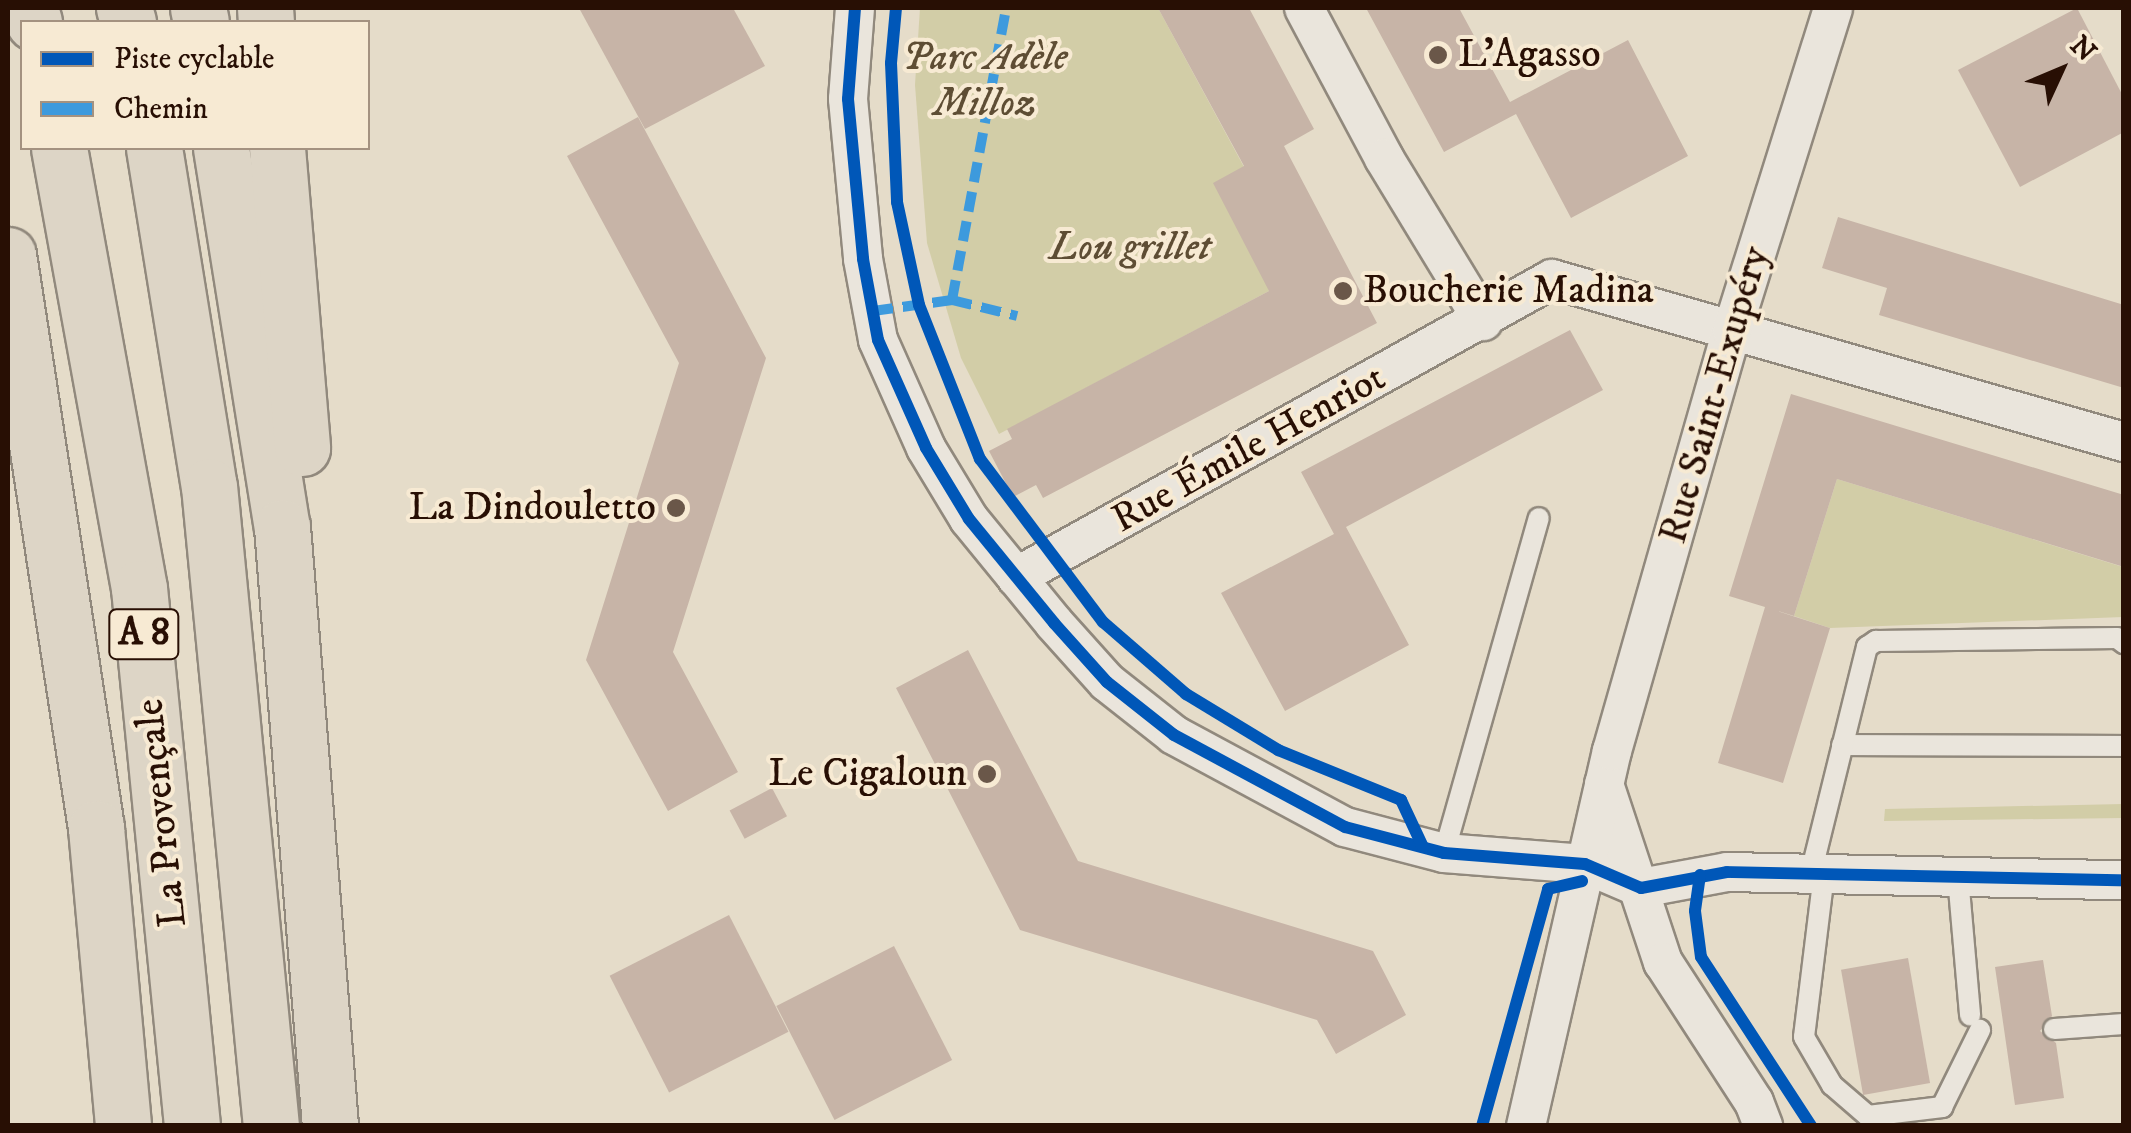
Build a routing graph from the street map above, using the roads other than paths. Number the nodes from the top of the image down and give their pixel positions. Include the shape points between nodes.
1 (856, 8) edge
2 (1304, 8) edge
3 (1833, 8) edge
4 (58, 150) edge
5 (154, 150) edge
6 (221, 150) edge
7 (277, 150) edge
8 (8, 255) edge
9 (1482, 320) junction
10 (1732, 332) junction
11 (2124, 442) edge
12 (8, 499) edge
13 (1539, 518) dead end
14 (1016, 577) junction
15 (2124, 644) edge
16 (1842, 745) junction
17 (2124, 746) edge
18 (1604, 784) junction
19 (1444, 852) junction
20 (1586, 864) junction
21 (1818, 874) junction
22 (1958, 877) junction
23 (2124, 880) edge
24 (1641, 888) junction
25 (2120, 1028) edge
26 (2054, 1029) dead end
27 (121, 1126) edge
28 (192, 1126) edge
29 (271, 1126) edge
30 (330, 1126) edge
31 (1526, 1126) edge
32 (1763, 1126) edge

1 - 14 street via 850,151 878,340 926,448 969,519
2 - 9 street
3 - 10 street, Rue Saint-Exupéry
4 - 28 highway, La Provençale / A 8 via 139,588
5 - 29 highway, La Provençale / A 8 via 209,486
6 - 30 highway via 282,527
7 - 30 highway via 308,533
8 - 27 highway via 96,828
9 - 10 street, Rue Émile Henriot via 1552,279
9 - 14 street, Rue Émile Henriot
10 - 11 street, Rue Émile Henriot
10 - 18 street, Rue Saint-Exupéry
12 - 27 highway
13 - 19 lane
14 - 19 street via 1107,682 1174,735 1345,827
15 - 16 lane via 2117,638 1876,641 1867,647
16 - 17 lane
16 - 21 lane
18 - 20 street, Rue Saint-Exupéry
18 - 24 street
19 - 20 street
20 - 24 street
20 - 31 street, Rue Saint-Exupéry via 1562,993
21 - 22 street
21 - 22 lane via 1804,1037 1832,1085 1868,1116 1942,1107 1975,1023
21 - 24 street via 1692,874
22 - 23 street
24 - 32 street via 1662,962
25 - 26 lane

